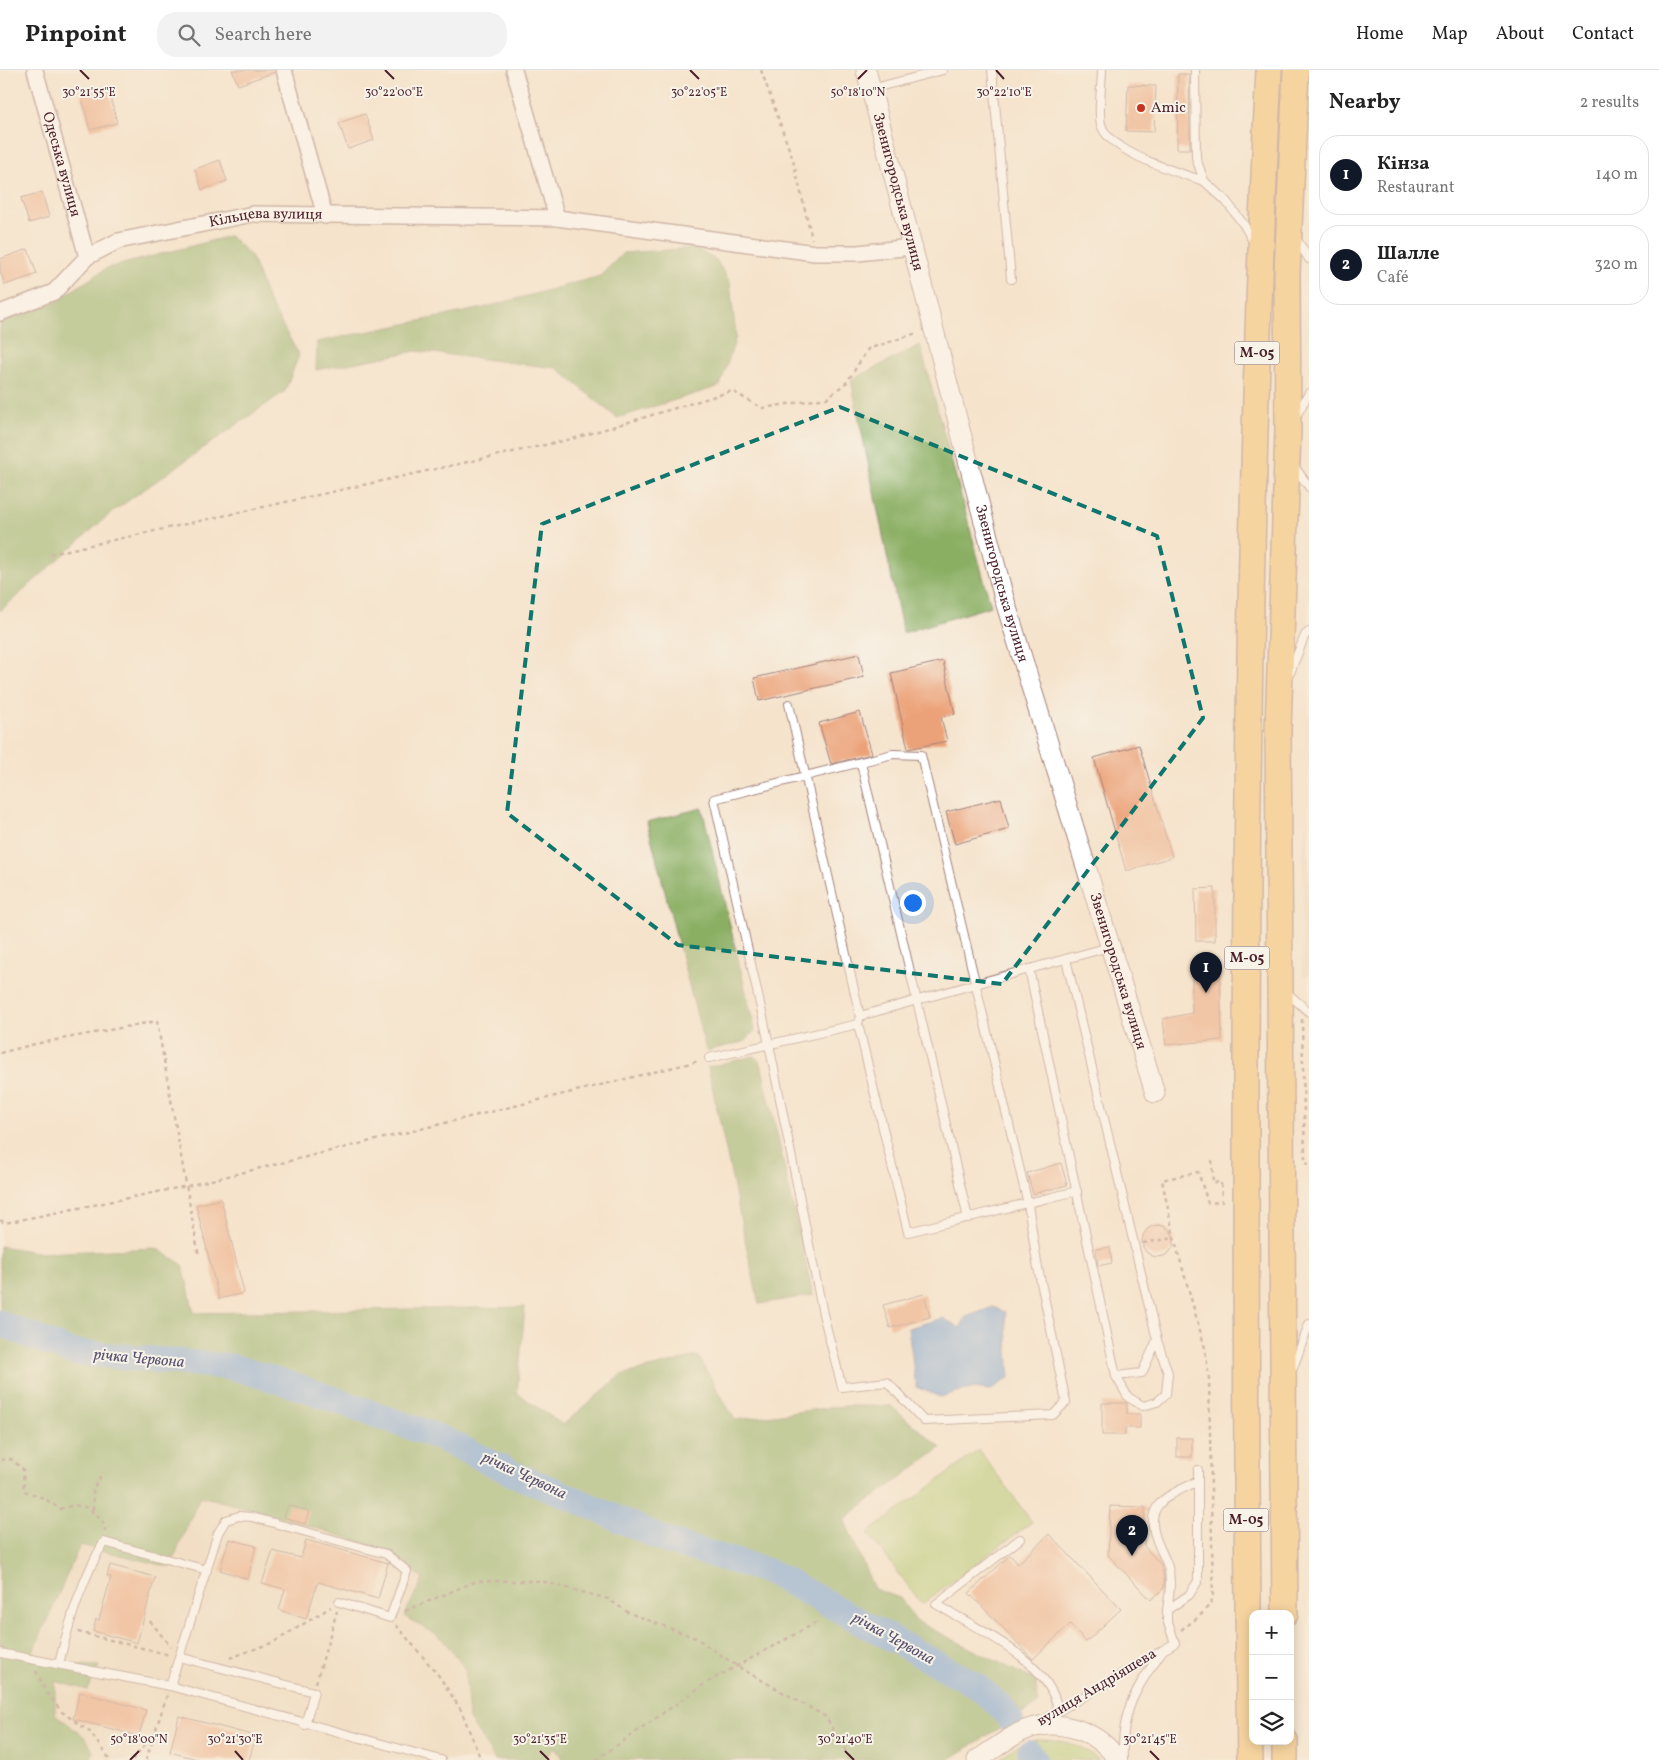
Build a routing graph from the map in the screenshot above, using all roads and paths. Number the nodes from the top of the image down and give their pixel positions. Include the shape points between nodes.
1 (36, 70) edge
2 (284, 70) edge
3 (514, 70) edge
4 (761, 70) edge
5 (866, 70) edge
6 (943, 70) edge
7 (992, 70) edge
8 (1102, 70) edge
9 (1195, 70) edge
10 (1269, 70) edge
11 (1296, 70) edge
12 (871, 89) junction
13 (1204, 181) junction
14 (325, 216) junction
15 (558, 218) junction
16 (1289, 228) junction
17 (911, 247) junction
18 (815, 253) junction
19 (1260, 254) junction
20 (87, 257) junction
21 (1309, 259) edge
22 (1011, 279) dead end
23 (0, 312) edge
24 (933, 327) junction
25 (1309, 393) edge
26 (1288, 430) junction
27 (1287, 456) junction
28 (1309, 487) edge
29 (50, 554) dead end
30 (1309, 632) edge
31 (789, 704) dead end
32 (1278, 706) junction
33 (860, 763) junction
34 (806, 776) junction
35 (1110, 946) junction
36 (1066, 959) junction
37 (1029, 969) junction
38 (974, 984) junction
39 (1279, 986) junction
40 (917, 1000) junction
41 (1302, 1005) junction
42 (1309, 1012) edge
43 (859, 1020) junction
44 (769, 1044) junction
45 (0, 1053) edge
46 (710, 1058) joint
47 (1155, 1093) dead end
48 (1212, 1159) dead end
49 (1309, 1164) edge
50 (187, 1186) junction
51 (1077, 1191) junction
52 (1028, 1204) junction
53 (968, 1218) junction
54 (0, 1220) edge
55 (1174, 1238) junction
56 (1134, 1244) junction
57 (199, 1257) dead end
58 (1309, 1324) edge
59 (1157, 1340) junction
60 (1116, 1376) junction
61 (1283, 1399) junction
62 (1, 1460) edge
63 (1198, 1470) dead end
64 (103, 1472) dead end
65 (1198, 1481) junction
66 (93, 1510) junction
67 (1020, 1539) dead end
68 (104, 1542) junction
69 (206, 1570) junction
70 (339, 1602) junction
71 (1168, 1610) junction
72 (1285, 1610) edge
73 (390, 1618) junction
74 (150, 1621) dead end
75 (819, 1621) dead end
76 (67, 1629) junction
77 (1172, 1636) junction
78 (1165, 1648) junction
79 (0, 1653) edge
80 (180, 1657) junction
81 (228, 1658) dead end
82 (30, 1659) junction
83 (59, 1664) junction
84 (737, 1666) junction
85 (170, 1686) junction
86 (314, 1692) junction
87 (1058, 1710) junction
88 (305, 1725) junction
89 (1029, 1728) junction
90 (154, 1734) junction
91 (1285, 1745) edge
92 (983, 1758) edge
93 (110, 1760) edge
94 (132, 1760) edge
95 (146, 1760) edge
96 (441, 1760) edge
97 (481, 1760) edge
98 (596, 1760) edge
99 (851, 1760) edge
100 (1117, 1760) edge
101 (1123, 1760) edge
102 (1250, 1760) edge
103 (1285, 1760) edge

1 - 20 street, Одеська вулиця
2 - 14 street
3 - 15 street
4 - 18 path via 792,160
5 - 12 street, Звенигородська вулиця
6 - 12 lane
7 - 22 lane
8 - 13 lane via 1101,126 1109,139 1158,166
9 - 13 lane via 1196,158
10 - 19 highway, М-05
11 - 16 highway, М-05
12 - 17 street, Звенигородська вулиця
13 - 19 lane via 1240,219
14 - 15 street, Кільцева вулиця
14 - 20 street, Кільцева вулиця via 253,214 118,241
15 - 18 street, Кільцева вулиця
16 - 21 lane
16 - 26 highway, М-05
17 - 18 street, Кільцева вулиця via 858,253
17 - 24 street, Звенигородська вулиця
19 - 102 highway, М-05 via 1246,895 1245,1440
20 - 23 street, Кільцева вулиця via 54,292
24 - 29 path via 868,349 847,382 827,398 762,408 732,392 572,439
24 - 35 street, Звенигородська вулиця via 1004,598
25 - 26 lane
26 - 27 highway, М-05
27 - 28 lane
27 - 32 highway, М-05
30 - 32 lane via 1295,657
31 - 34 lane
32 - 39 highway, М-05
33 - 34 lane
33 - 38 lane via 893,754 921,755
33 - 40 lane
34 - 43 lane
34 - 44 lane via 714,799
35 - 36 lane
35 - 47 street, Звенигородська вулиця
36 - 37 lane
36 - 56 lane
37 - 38 lane
37 - 51 lane
38 - 40 lane
38 - 52 lane
39 - 41 lane
39 - 61 highway, М-05
40 - 43 lane
40 - 53 lane
41 - 42 lane
41 - 49 path via 1305,1163
43 - 44 lane
43 - 53 lane via 908,1232
44 - 46 lane
44 - 52 lane via 823,1314 842,1387 887,1382 924,1421 1053,1416 1066,1402 1036,1262
45 - 50 path via 156,1021
46 - 50 path
48 - 55 path via 1213,1183 1221,1182 1222,1202 1208,1203 1198,1172 1162,1180
50 - 54 path via 5,1222
50 - 57 path
51 - 52 lane
51 - 60 lane
52 - 53 lane
55 - 56 path
55 - 77 path via 1205,1348 1209,1378 1213,1598 1199,1618
56 - 59 lane
58 - 61 lane
59 - 60 lane via 1142,1373
59 - 60 lane via 1168,1373 1166,1394 1157,1402 1143,1406 1128,1397
61 - 72 highway, М-05
62 - 66 path via 11,1459 23,1469 24,1491 44,1498 60,1509 75,1504
63 - 65 lane
64 - 66 path via 93,1489
65 - 71 lane via 1198,1581 1189,1595
65 - 71 lane via 1169,1496 1151,1516 1155,1536 1169,1568
66 - 68 path via 105,1525
67 - 87 lane via 936,1604 1030,1662 1046,1679
68 - 69 lane
68 - 76 lane via 91,1564
69 - 73 lane via 221,1525 231,1517 252,1517 394,1558 407,1571
69 - 80 lane
70 - 73 lane
70 - 81 path via 274,1642 236,1658
70 - 86 path
71 - 77 lane via 1167,1620
73 - 84 path via 477,1581 541,1581 608,1599 629,1613 696,1638
73 - 97 path via 439,1676 461,1710
74 - 80 path
75 - 84 path
76 - 80 path
76 - 83 lane
77 - 78 lane via 1175,1643
78 - 87 lane, вулиця Андріяшева
78 - 101 lane via 1133,1696 1124,1723
79 - 82 lane
80 - 85 lane
80 - 86 lane
82 - 83 lane
82 - 93 path via 46,1692 62,1712 90,1732
83 - 85 lane
84 - 98 path via 706,1683
84 - 99 path via 826,1717
85 - 88 lane
85 - 90 path
86 - 88 lane
87 - 89 lane, вулиця Андріяшева
88 - 96 lane
89 - 92 street
89 - 100 street via 1051,1724 1073,1728 1093,1737 1112,1751
90 - 94 path
90 - 95 path
91 - 103 highway

